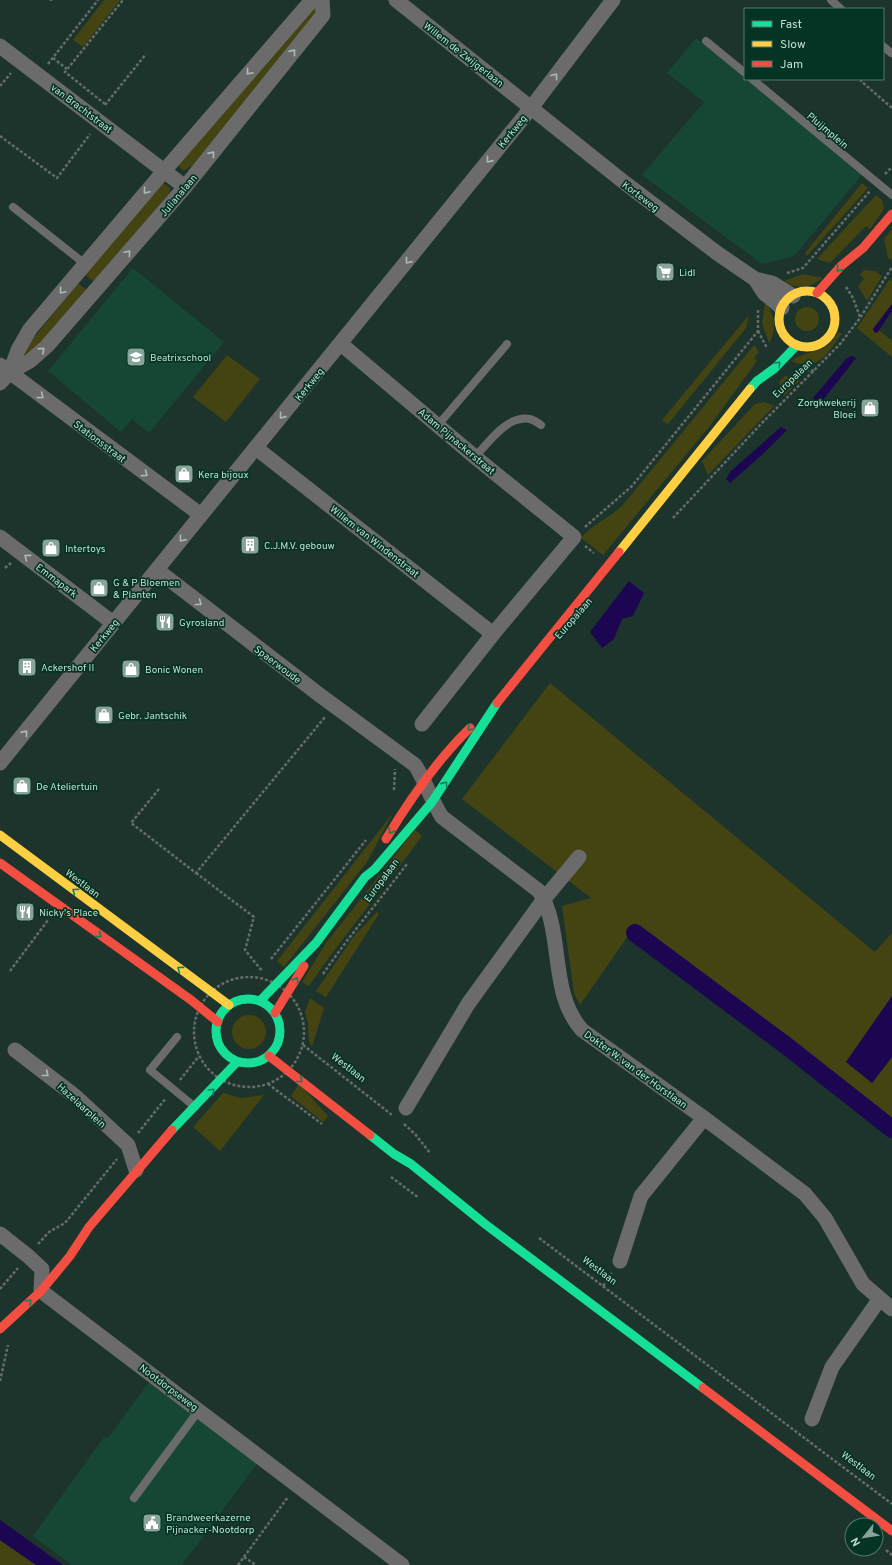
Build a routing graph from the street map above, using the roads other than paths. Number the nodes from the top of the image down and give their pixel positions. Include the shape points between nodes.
1 (312, 0) edge
2 (322, 0) edge
3 (396, 0) edge
4 (613, 0) edge
5 (831, 0) edge
6 (840, 8) edge
7 (706, 41) dead end
8 (0, 46) edge
9 (744, 72) edge
10 (753, 80) edge
11 (532, 108) junction
12 (164, 171) junction
13 (185, 187) junction
14 (892, 195) edge
15 (13, 208) dead end
16 (892, 214) edge
17 (863, 248) junction
18 (85, 264) junction
19 (854, 269) dead end
20 (768, 288) junction
21 (817, 294) junction
22 (837, 295) dead end
23 (793, 296) junction
24 (831, 305) junction
25 (782, 308) junction
26 (782, 332) junction
27 (776, 341) dead end
28 (341, 344) junction
29 (507, 344) dead end
30 (797, 345) junction
31 (762, 367) dead end
32 (3, 373) edge
33 (757, 381) junction
34 (438, 425) junction
35 (541, 425) dead end
36 (256, 448) junction
37 (475, 457) junction
38 (201, 516) junction
39 (0, 537) edge
40 (156, 570) junction
41 (113, 624) junction
42 (493, 634) junction
43 (499, 701) junction
44 (422, 724) dead end
45 (0, 763) edge
46 (428, 790) junction
47 (0, 835) edge
48 (579, 857) dead end
49 (0, 862) edge
50 (365, 877) junction
51 (544, 900) junction
52 (316, 942) junction
53 (260, 1001) junction
54 (229, 1005) junction
55 (275, 1013) junction
56 (218, 1022) junction
57 (177, 1037) dead end
58 (278, 1044) junction
59 (15, 1050) dead end
60 (222, 1051) junction
61 (288, 1052) dead end
62 (269, 1056) junction
63 (216, 1060) dead end
64 (237, 1062) junction
65 (197, 1091) dead end
66 (192, 1105) junction
67 (401, 1113) road end
68 (704, 1118) junction
69 (398, 1144) dead end
70 (411, 1164) junction
71 (136, 1170) junction
72 (89, 1227) junction
73 (0, 1234) edge
74 (63, 1250) dead end
75 (620, 1261) dead end
76 (36, 1286) junction
77 (879, 1300) junction
78 (892, 1309) edge
79 (0, 1328) edge
80 (199, 1410) junction
81 (812, 1419) dead end
82 (134, 1498) dead end
83 (892, 1532) edge
84 (402, 1565) edge

1 -> 12 street
13 -> 2 street, Julianalaan via 323,15
3 - 11 street, Willem de Zwijgerlaan
11 -> 4 street, Kerkweg
5 - 6 lane
7 - 9 lane
8 - 12 street, van Brachtstraat
10 - 14 lane, Pluijmplein
11 - 20 street, Korteweg via 624,183
11 -> 28 street, Kerkweg
12 - 13 street, van Brachtstraat
12 -> 18 street
32 -> 13 street, Julianalaan via 30,361 47,346
15 - 18 lane
16 - 17 main road
17 - 19 main road
17 -> 21 main road via 840,266
18 -> 32 street via 30,329
20 - 23 street, Korteweg
20 - 25 street, Korteweg
21 - 23 main road via 809,291
21 - 24 main road via 823,296
22 - 24 main road
23 - 25 main road
24 - 30 main road, Europalaan via 835,321 829,337 814,346
25 - 26 main road
26 - 27 main road
26 - 30 main road, Europalaan
28 - 34 street, Adam Pijnackerstraat
28 -> 36 street, Kerkweg
29 - 34 lane
33 -> 30 main road, Europalaan via 775,368
31 - 33 main road, Europalaan
32 -> 38 street, Stationsstraat
33 - 43 main road, Europalaan
34 - 37 street, Adam Pijnackerstraat
35 - 37 lane via 530,419 521,419 506,425
36 - 38 street, Kerkweg
36 - 42 street, Willem van Windenstraat
37 - 42 street, Adam Pijnackerstraat via 574,537
38 -> 40 street, Kerkweg
41 -> 39 street, Emmapark
40 - 41 street, Kerkweg
40 -> 46 street, Spaerwoude via 402,754 415,765
45 -> 41 street, Kerkweg
42 - 44 street
46 -> 43 main road, Europalaan
43 -> 46 main road, Europalaan via 460,736
46 - 50 main road, Europalaan via 375,869
46 -> 50 main road, Europalaan via 391,831 368,867
46 - 51 street, Dokter W. van der Horstlaan via 442,817 530,882
54 -> 47 main road, Westlaan
48 - 51 street
49 -> 56 main road
50 - 52 main road, Europalaan
51 - 67 street via 468,1004
51 - 68 street, Dokter W. van der Horstlaan via 549,914 565,1002 575,1022 582,1030
52 - 53 main road, Europalaan
55 -> 52 main road, Europalaan
53 - 54 main road via 244,999
53 - 55 main road
54 - 56 main road
55 - 58 main road via 280,1026
56 - 60 main road via 217,1037
57 - 66 lane via 150,1070
58 - 61 main road
58 - 62 main road
59 -> 71 street, Hazelaarplein via 75,1096 128,1145
60 - 63 main road
60 - 64 main road
62 - 64 main road via 254,1063
62 -> 70 main road via 394,1154
66 -> 64 main road
65 - 66 main road
66 - 71 main road
68 - 75 street via 641,1196
68 - 77 street, Dokter W. van der Horstlaan via 810,1198 825,1218 864,1284
69 - 70 main road
70 - 83 main road via 491,1229
71 - 72 main road
72 - 74 main road
72 - 76 main road via 70,1256
73 - 76 street via 45,1267
79 -> 76 main road
76 - 80 street, Nootdorpseweg
77 - 78 street, Dokter W. van der Horstlaan
77 - 81 street via 832,1367
80 - 82 lane
80 - 84 street, Nootdorpseweg

